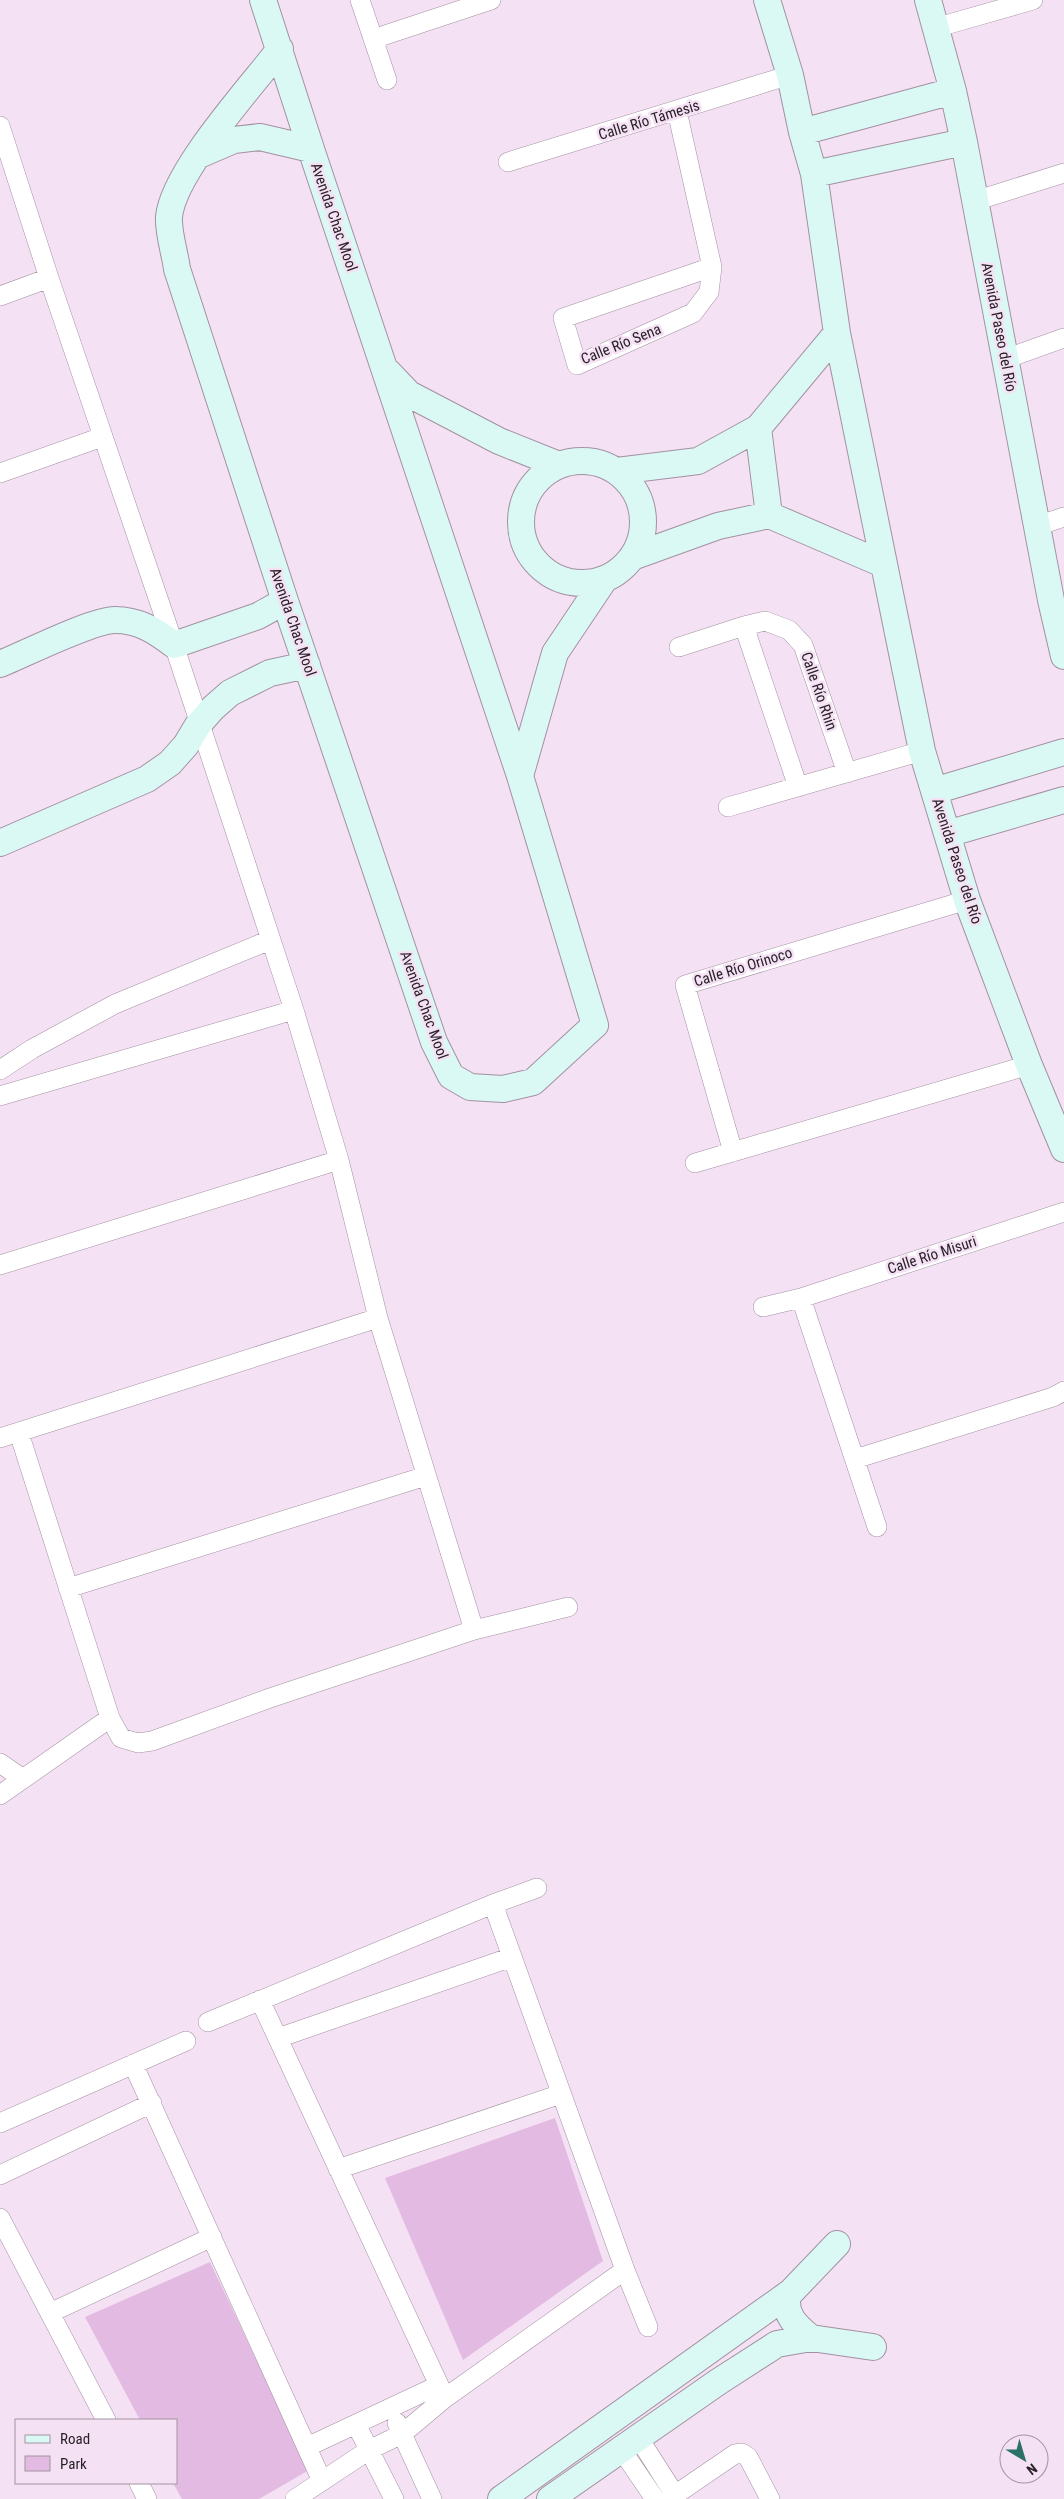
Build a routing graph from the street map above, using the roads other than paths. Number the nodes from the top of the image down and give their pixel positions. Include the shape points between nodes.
1 (263, 0) edge
2 (360, 0) edge
3 (491, 0) edge
4 (768, 0) edge
5 (928, 0) edge
6 (1033, 0) edge
7 (935, 28) junction
8 (373, 39) junction
9 (280, 49) junction
10 (790, 75) junction
11 (386, 80) dead end
12 (953, 91) junction
13 (677, 111) junction
14 (0, 126) edge
15 (802, 132) junction
16 (964, 142) junction
17 (311, 149) junction
18 (197, 156) junction
19 (508, 162) dead end
20 (1064, 173) edge
21 (814, 174) junction
22 (975, 201) junction
23 (712, 267) junction
24 (48, 278) junction
25 (0, 296) edge
26 (837, 333) junction
27 (1064, 338) edge
28 (1005, 359) junction
29 (384, 366) junction
30 (758, 428) junction
31 (102, 437) junction
32 (559, 465) junction
33 (617, 472) junction
34 (0, 473) edge
35 (769, 515) junction
36 (1064, 517) edge
37 (1037, 526) junction
38 (632, 557) junction
39 (883, 564) junction
40 (604, 580) junction
41 (285, 601) junction
42 (744, 626) junction
43 (174, 645) junction
44 (679, 647) dead end
45 (1064, 656) edge
46 (0, 664) edge
47 (307, 665) junction
48 (198, 724) junction
49 (922, 751) junction
50 (1064, 752) edge
51 (847, 773) junction
52 (520, 776) junction
53 (798, 787) junction
54 (934, 790) junction
55 (1064, 800) edge
56 (728, 807) dead end
57 (947, 834) junction
58 (0, 843) edge
59 (967, 900) junction
60 (270, 940) junction
61 (294, 1010) junction
62 (1029, 1065) junction
63 (0, 1070) edge
64 (0, 1096) edge
65 (1064, 1149) edge
66 (733, 1152) junction
67 (339, 1160) junction
68 (696, 1163) dead end
69 (1064, 1212) edge
70 (0, 1265) edge
71 (801, 1298) junction
72 (763, 1307) dead end
73 (378, 1318) junction
74 (1064, 1391) edge
75 (19, 1433) junction
76 (0, 1438) edge
77 (855, 1459) junction
78 (426, 1476) junction
79 (877, 1527) dead end
80 (68, 1588) junction
81 (568, 1607) dead end
82 (474, 1630) junction
83 (110, 1718) junction
84 (0, 1763) edge
85 (22, 1779) junction
86 (0, 1795) edge
87 (538, 1888) dead end
88 (492, 1904) junction
89 (512, 1957) junction
90 (260, 2000) junction
91 (208, 2022) dead end
92 (278, 2038) junction
93 (186, 2041) dead end
94 (133, 2064) junction
95 (561, 2094) junction
96 (152, 2103) junction
97 (0, 2123) edge
98 (338, 2169) junction
99 (0, 2175) edge
100 (0, 2218) edge
101 (212, 2238) junction
102 (837, 2244) dead end
103 (625, 2270) junction
104 (788, 2294) junction
105 (50, 2313) junction
106 (648, 2327) dead end
107 (811, 2338) junction
108 (873, 2347) dead end
109 (704, 2355) junction
110 (718, 2382) junction
111 (442, 2392) junction
112 (390, 2408) junction
113 (105, 2419) edge
114 (356, 2424) junction
115 (402, 2434) junction
116 (630, 2443) junction
117 (307, 2447) junction
118 (369, 2450) junction
119 (322, 2481) junction
120 (140, 2484) edge
121 (672, 2497) edge
122 (148, 2499) edge
123 (295, 2499) edge
124 (394, 2499) edge
125 (432, 2499) edge
126 (501, 2499) edge
127 (550, 2499) edge
128 (655, 2499) edge
129 (770, 2499) edge

1 - 9 street, Avenida Chac Mool
2 - 8 street
3 - 8 street
4 - 10 street, Avenida Paseo del Río
5 - 7 street, Avenida Paseo del Río
6 - 7 street
7 - 12 street, Avenida Paseo del Río
8 - 11 street
9 - 17 street, Avenida Chac Mool
9 - 18 street, Avenida Chac Mool
10 - 13 street, Calle Río Támesis
10 - 15 street, Avenida Paseo del Río
12 - 15 street
12 - 16 street, Avenida Paseo del Río
13 - 19 street, Calle Río Támesis
13 - 23 street, Calle Río Sena
14 - 24 street
15 - 21 street, Avenida Paseo del Río
16 - 21 street
16 - 22 street, Avenida Paseo del Río
17 - 18 street via 260,136 234,140
17 - 29 street, Avenida Chac Mool
18 - 41 street, Avenida Chac Mool via 180,182 169,217 177,270
20 - 22 street
21 - 26 street, Avenida Paseo del Río
22 - 28 street, Avenida Paseo del Río
23 - 23 street, Calle Río Sena via 709,292 694,313 577,364 563,318
24 - 25 street
24 - 31 street
26 - 30 street
26 - 39 street, Avenida Paseo del Río
27 - 28 street
28 - 37 street, Avenida Paseo del Río
29 - 32 street via 409,394 500,441
29 - 52 street, Avenida Chac Mool
30 - 33 street via 698,461
30 - 35 street
31 - 34 street
31 - 43 street
32 - 33 street via 579,460 599,463
32 - 40 street via 542,475 529,490 522,508 520,527 524,546 534,562 549,575 567,582 586,584
33 - 38 street via 631,485 640,503 643,522 640,541
35 - 38 street via 718,526
35 - 39 street
36 - 37 street
37 - 45 street, Avenida Paseo del Río
38 - 40 street via 620,571
39 - 49 street, Avenida Paseo del Río
40 - 52 street via 555,653
41 - 43 street via 258,616
41 - 47 street, Avenida Chac Mool
42 - 44 street, Calle Río Rhin
42 - 51 street, Calle Río Rhin via 765,621 788,630 803,645
42 - 53 street
43 - 46 street via 156,631 137,623 114,620 81,630
43 - 48 street
47 - 48 street via 270,673 249,682 213,708
47 - 52 street, Avenida Chac Mool via 434,1042 451,1076 470,1087 503,1090 533,1082 595,1025
48 - 58 street via 170,763 147,779
48 - 60 street
49 - 51 street
49 - 54 street, Avenida Paseo del Río
50 - 54 street
51 - 53 street
53 - 56 street
54 - 57 street, Avenida Paseo del Río
55 - 57 street
57 - 59 street, Avenida Paseo del Río
59 - 62 street, Avenida Paseo del Río
59 - 66 street, Calle Río Orinoco via 685,985
60 - 61 street
60 - 63 street via 115,1004
61 - 64 street
61 - 67 street
62 - 65 street, Avenida Paseo del Río
62 - 66 street
66 - 68 street
67 - 70 street
67 - 73 street
69 - 71 street, Calle Río Misuri
71 - 72 street, Calle Río Misuri
71 - 77 street
73 - 75 street
73 - 78 street
74 - 77 street
75 - 76 street
75 - 80 street
77 - 79 street
78 - 80 street
78 - 82 street
80 - 83 street
81 - 82 street
82 - 83 street via 152,1741 138,1743 121,1738
83 - 85 street
84 - 85 street
85 - 86 street
87 - 88 street
88 - 89 street
88 - 90 street
89 - 92 street
89 - 95 street
90 - 91 street
90 - 92 street
92 - 98 street
93 - 94 street
94 - 96 street
94 - 97 street
95 - 98 street
95 - 103 street
96 - 99 street
96 - 101 street
98 - 111 street
100 - 105 street
101 - 105 street
101 - 117 street
102 - 104 street
103 - 106 street
103 - 111 street
104 - 107 street via 788,2313
104 - 109 street
105 - 113 street
107 - 108 street
107 - 110 street via 777,2344
109 - 110 street via 716,2366
109 - 126 street
110 - 116 street
111 - 112 street
111 - 115 street
112 - 114 street
112 - 115 street
114 - 117 street
114 - 118 street
115 - 118 street
115 - 125 street
116 - 121 street
116 - 127 street
116 - 128 street
117 - 119 street
118 - 119 street
118 - 124 street
119 - 123 street
120 - 122 street
121 - 129 street via 735,2454 742,2453 748,2458

